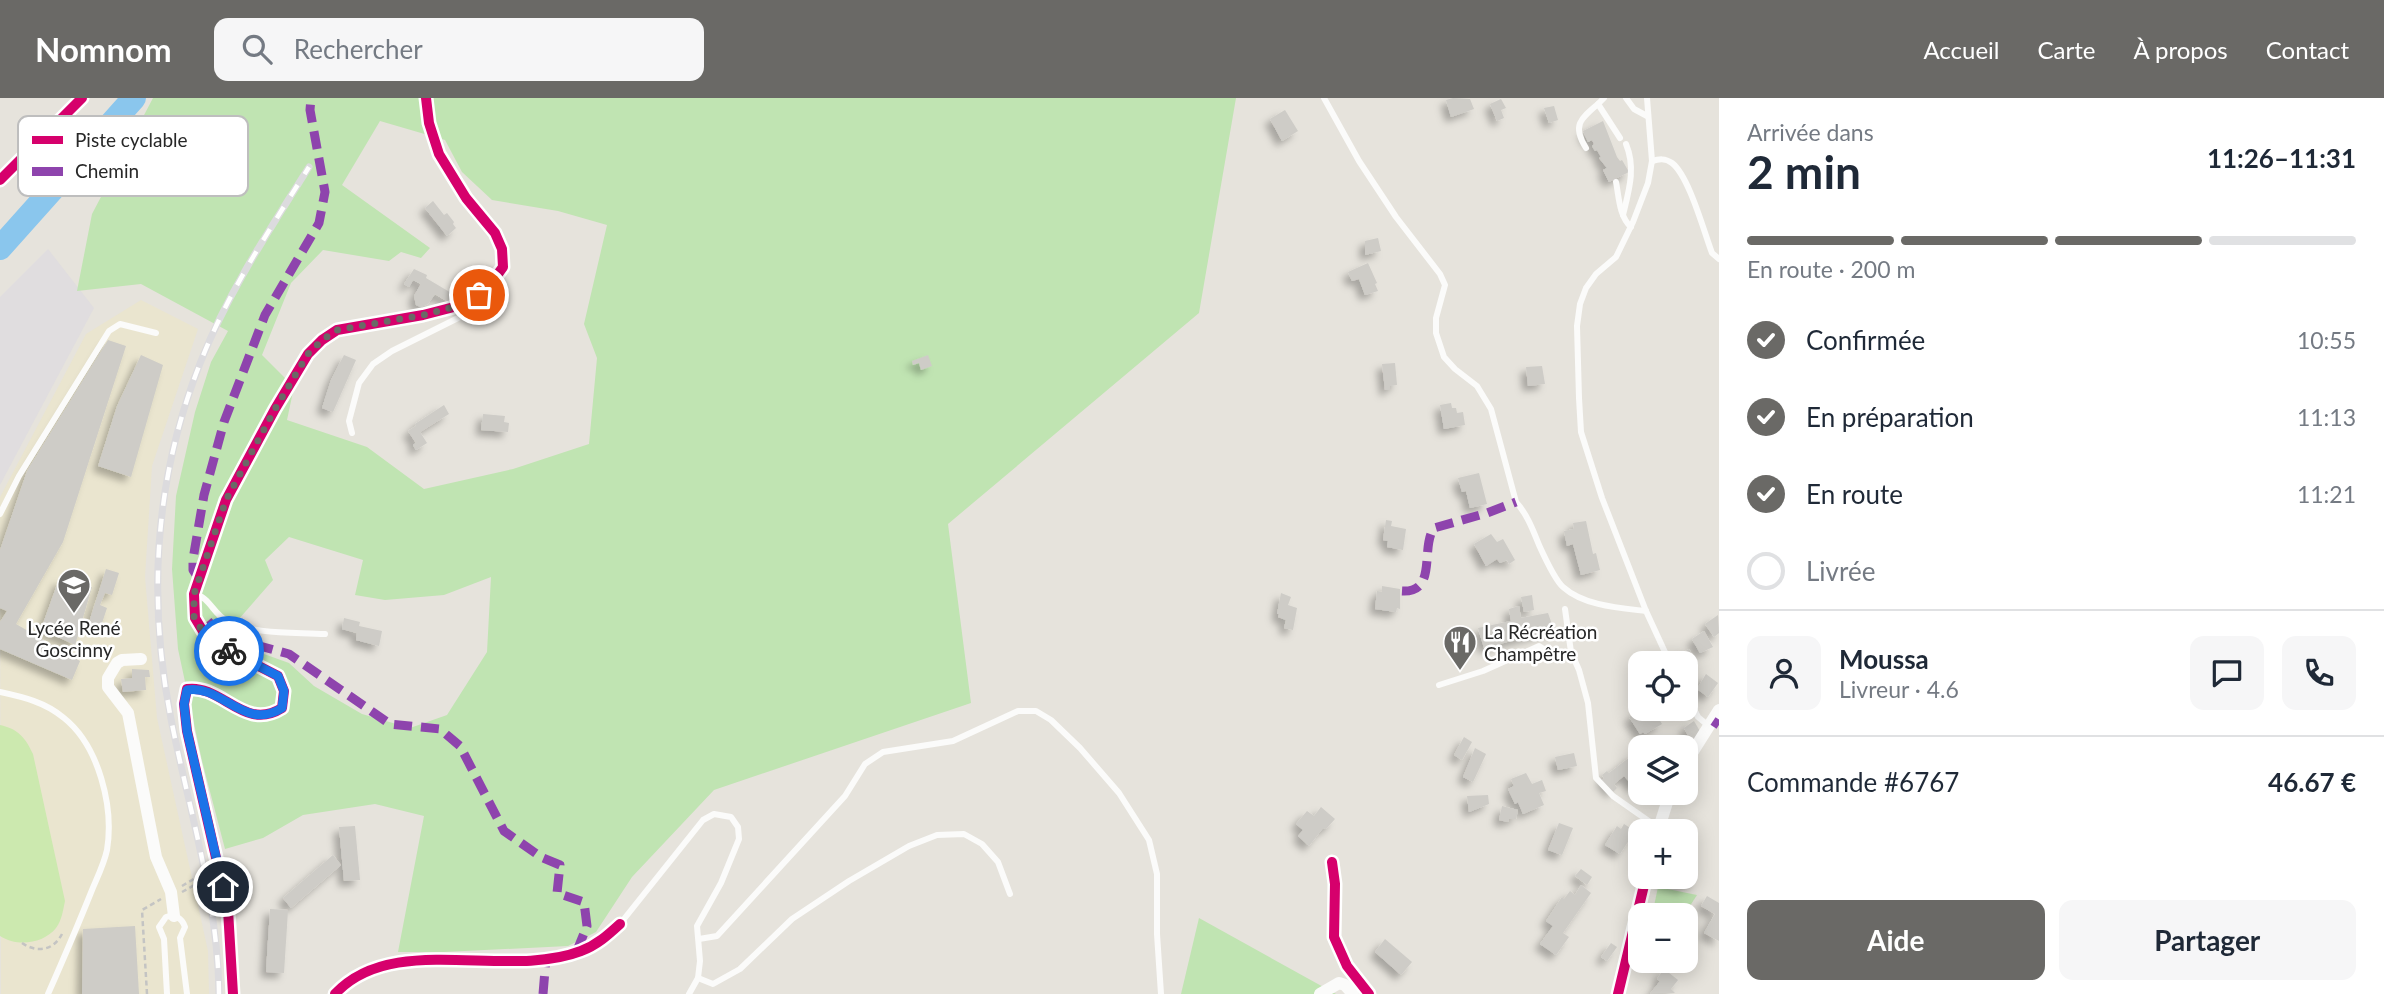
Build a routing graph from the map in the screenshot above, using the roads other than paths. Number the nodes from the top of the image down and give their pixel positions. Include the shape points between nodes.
1 (82, 98) edge
2 (426, 98) edge
3 (1324, 98) edge
4 (1604, 98) edge
5 (1626, 98) edge
6 (1647, 98) edge
7 (1598, 104) junction
8 (64, 116) edge
9 (1647, 116) junction
10 (1620, 138) dead end
11 (1626, 144) dead end
12 (1586, 148) dead end
13 (1651, 161) junction
14 (18, 162) edge
15 (0, 180) edge
16 (1616, 182) dead end
17 (1623, 215) junction
18 (1631, 227) junction
19 (1719, 259) edge
20 (479, 295) junction
21 (156, 333) dead end
22 (352, 433) dead end
23 (0, 514) edge
24 (194, 594) junction
25 (1565, 609) dead end
26 (1646, 611) junction
27 (325, 634) dead end
28 (1664, 651) edge
29 (1571, 652) junction
30 (141, 659) dead end
31 (1439, 685) dead end
32 (0, 692) edge
33 (1719, 710) edge
34 (1698, 717) edge
35 (1710, 727) junction
36 (1698, 745) edge
37 (1646, 819) edge
38 (1332, 862) dead end
39 (1643, 889) edge
40 (1010, 894) dead end
41 (174, 916) junction
42 (620, 924) joint
43 (180, 938) junction
44 (164, 939) junction
45 (699, 939) junction
46 (698, 978) junction
47 (48, 994) edge
48 (167, 994) edge
49 (187, 994) edge
50 (233, 994) edge
51 (335, 994) edge
52 (688, 994) edge
53 (1161, 994) edge
54 (1320, 994) edge
55 (1353, 994) edge
56 (1369, 994) edge
57 (1618, 994) edge

1 - 8 street
2 - 20 street via 439,155 502,249 503,267
3 - 26 lane via 1366,172 1440,274 1445,285 1436,333 1444,357 1477,386 1491,409 1516,502 1562,587 1584,600
4 - 7 lane
5 - 9 lane
6 - 9 lane
7 - 10 lane
7 - 12 lane via 1581,117 1578,133
9 - 13 lane
11 - 17 lane via 1633,171
13 - 18 lane via 1648,183
13 - 19 lane via 1675,164 1712,253
14 - 15 street
16 - 17 lane
17 - 18 lane
18 - 26 lane via 1616,257 1596,274 1580,304 1579,398 1581,432 1601,498
20 - 22 lane via 478,308 373,364 359,383 349,421
20 - 24 street via 423,315 337,330 308,354 226,500
21 - 23 lane via 120,324 109,331
24 - 27 lane via 203,595 224,620 254,629
24 - 50 street via 194,618 204,633 278,676 284,691 282,708 272,714 252,715 198,688 187,690 184,704 228,910
25 - 29 lane
26 - 28 lane
29 - 31 lane via 1553,655 1539,646
29 - 37 lane via 1588,703 1596,778
30 - 41 street via 117,663 108,687 128,713 156,857 177,891
32 - 47 lane via 48,707 80,735 93,760 108,818 106,854
33 - 35 street
34 - 35 lane
35 - 36 street
38 - 56 street via 1334,937 1347,966
39 - 57 street
40 - 46 lane via 998,862 982,844 964,835 937,835 909,846 792,919 740,969 713,984
41 - 43 lane via 185,927
41 - 44 lane via 160,923
42 - 45 lane via 704,820 723,815 738,827 739,839 722,883 697,926
42 - 51 street via 603,940 579,952 527,961 388,963 343,985
43 - 44 lane
43 - 49 lane
44 - 48 lane
45 - 46 lane
45 - 53 lane via 717,936 845,796 865,764 883,752 953,741 1018,711 1036,711 1080,748 1119,793 1149,840 1157,874
46 - 52 lane
54 - 55 street via 1339,983

